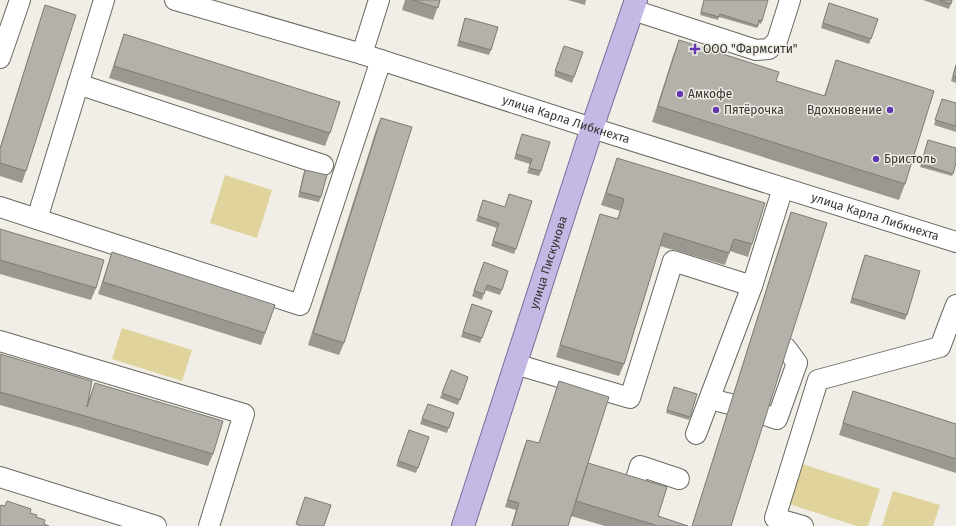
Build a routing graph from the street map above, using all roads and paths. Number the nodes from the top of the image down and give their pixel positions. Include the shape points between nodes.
1 (20, 0) edge
2 (104, 0) edge
3 (175, 0) edge
4 (379, 0) edge
5 (790, 0) edge
6 (635, 5) edge
7 (362, 54) junction
8 (0, 58) edge
9 (381, 60) junction
10 (78, 84) junction
11 (592, 128) junction
12 (324, 165) dead end
13 (783, 188) junction
14 (0, 207) edge
15 (37, 219) junction
16 (956, 242) edge
17 (752, 286) junction
18 (956, 305) edge
19 (0, 341) edge
20 (786, 348) edge
21 (948, 350) edge
22 (515, 364) junction
23 (710, 399) junction
24 (730, 404) edge
25 (765, 415) edge
26 (696, 434) dead end
27 (0, 477) edge
28 (679, 479) dead end
29 (632, 492) edge
30 (156, 526) edge
31 (209, 526) edge
32 (463, 526) edge
33 (803, 526) edge

1 - 8 street
2 - 10 street
3 - 7 street, улица Карла Либкнехта
4 - 7 street
5 - 6 street via 777,41 769,49 756,50
6 - 11 main road, улица Пискунова
7 - 9 street, улица Карла Либкнехта
9 - 11 street, улица Карла Либкнехта
9 - 15 street via 300,305
10 - 12 street
10 - 15 street
11 - 13 street, улица Карла Либкнехта
11 - 22 main road, улица Пискунова
13 - 16 street, улица Карла Либкнехта
13 - 17 street
14 - 15 street
17 - 22 street via 673,261 630,398
17 - 23 street via 743,334
18 - 21 street
19 - 31 street via 244,414
20 - 25 street via 797,363 777,419
21 - 33 street via 818,380 775,518
22 - 32 main road, улица Пискунова
23 - 24 street
23 - 26 street
27 - 30 street
28 - 29 street via 640,466

